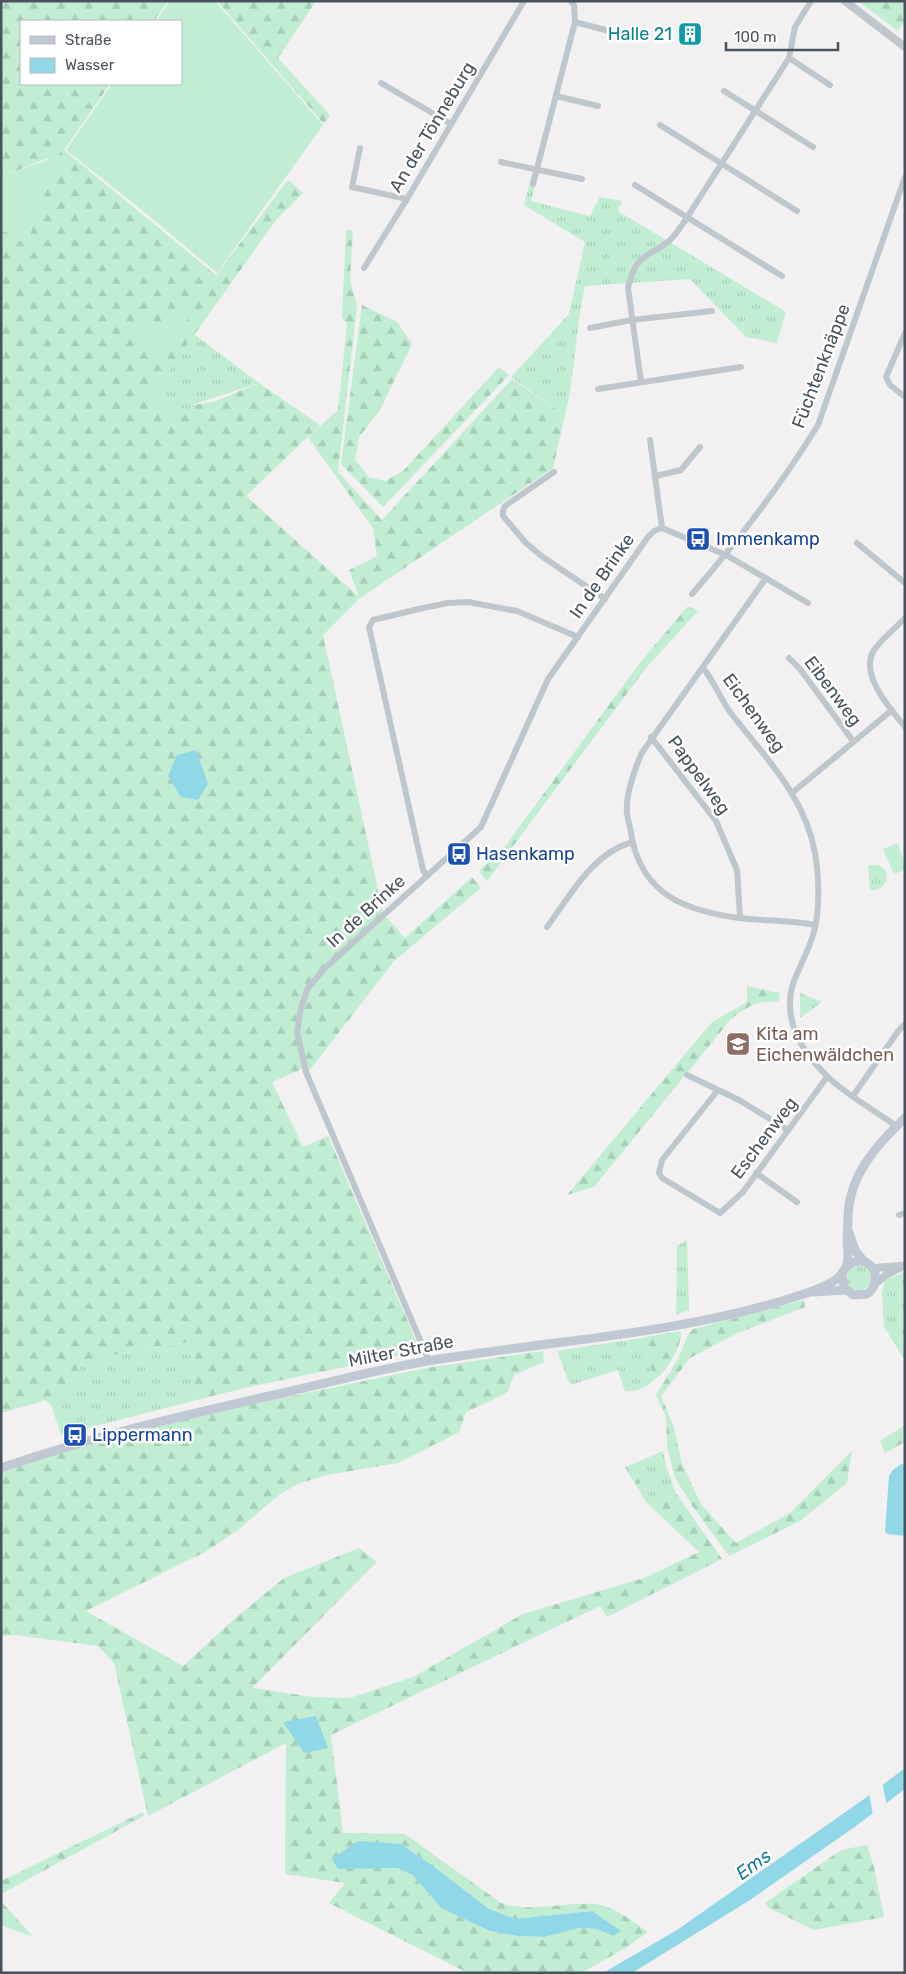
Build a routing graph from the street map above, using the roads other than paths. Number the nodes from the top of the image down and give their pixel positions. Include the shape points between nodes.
1 (524, 1) edge
2 (571, 1) edge
3 (811, 1) edge
4 (845, 1) edge
5 (576, 22) junction
6 (617, 33) dead end
7 (905, 47) edge
8 (789, 58) junction
9 (381, 83) dead end
10 (830, 85) dead end
11 (724, 91) dead end
12 (556, 96) junction
13 (598, 106) dead end
14 (756, 110) junction
15 (451, 124) junction
16 (660, 125) dead end
17 (813, 147) dead end
18 (360, 148) dead end
19 (501, 162) dead end
20 (722, 163) junction
21 (537, 168) junction
22 (905, 177) edge
23 (582, 178) dead end
24 (533, 184) dead end
25 (636, 185) dead end
26 (407, 199) junction
27 (797, 212) dead end
28 (688, 216) junction
29 (364, 268) dead end
30 (782, 276) dead end
31 (712, 311) dead end
32 (632, 320) junction
33 (590, 328) dead end
34 (905, 333) edge
35 (742, 368) dead end
36 (642, 382) junction
37 (598, 389) dead end
38 (905, 397) edge
39 (650, 440) dead end
40 (700, 447) dead end
41 (554, 472) dead end
42 (656, 476) junction
43 (662, 528) junction
44 (857, 543) dead end
45 (726, 555) junction
46 (766, 578) junction
47 (905, 584) edge
48 (692, 594) dead end
49 (605, 599) junction
50 (808, 603) dead end
51 (905, 618) edge
52 (578, 637) junction
53 (789, 658) dead end
54 (703, 668) junction
55 (892, 710) junction
56 (905, 727) edge
57 (651, 737) junction
58 (853, 742) junction
59 (792, 793) junction
60 (633, 842) junction
61 (427, 876) junction
62 (740, 918) junction
63 (815, 925) junction
64 (547, 927) dead end
65 (905, 1024) edge
66 (687, 1075) dead end
67 (828, 1077) junction
68 (718, 1090) junction
69 (853, 1096) junction
70 (905, 1118) edge
71 (896, 1126) junction
72 (788, 1130) junction
73 (756, 1173) junction
74 (797, 1202) dead end
75 (848, 1230) junction
76 (864, 1262) junction
77 (904, 1266) edge
78 (873, 1268) junction
79 (844, 1271) junction
80 (876, 1284) junction
81 (846, 1290) junction
82 (813, 1292) junction
83 (429, 1361) junction
84 (1, 1468) edge

1 - 15 street, An der Tönneburg
2 - 5 street
3 - 8 street via 795,27
4 - 7 street
5 - 6 street
5 - 12 street
8 - 10 street
8 - 14 street
9 - 15 street
11 - 14 street
12 - 13 street
12 - 21 street
14 - 17 street
14 - 20 street
15 - 26 street, An der Tönneburg
16 - 20 street
18 - 26 street via 352,187
19 - 21 street
20 - 27 street
20 - 28 street
21 - 23 street
21 - 24 street
22 - 45 street, Füchtenknäppe via 818,425 796,462
25 - 28 street
26 - 29 street, An der Tönneburg
28 - 30 street
28 - 32 street via 670,240 643,256 637,264 628,288
31 - 32 street
32 - 33 street
32 - 36 street
34 - 38 street via 886,377 890,386
35 - 36 street
36 - 37 street
39 - 42 street
40 - 42 street via 681,470
41 - 49 street via 505,506 503,516 540,555
42 - 43 street
43 - 45 street
43 - 49 street, In de Brinke via 648,537
44 - 47 street
45 - 46 street
45 - 48 street, Füchtenknäppe
46 - 50 street
46 - 54 street, Eichenweg
49 - 52 street, In de Brinke
51 - 55 street via 872,653 869,669 873,683
52 - 61 street, In de Brinke via 548,679 481,827
52 - 61 street via 517,611 468,602 422,608 370,623 423,870
53 - 58 street, Eibenweg
54 - 57 street
54 - 59 street, Eichenweg via 729,710
55 - 56 street
55 - 58 street
57 - 60 street via 636,764 627,811
57 - 62 street, Pappelweg via 716,821 737,870
58 - 59 street
59 - 63 street, Eichenweg via 799,804 815,852 819,899
60 - 62 street via 636,856 650,880 666,896 701,910
60 - 64 street via 601,858
61 - 83 street, In de Brinke via 325,968 308,988 297,1032 306,1072
62 - 63 street
63 - 67 street, Eichenweg via 808,951 794,981 790,1006 797,1037 807,1055
65 - 69 street
66 - 68 street
67 - 69 street, Eichenweg
67 - 72 street, Eschenweg
68 - 72 street
68 - 73 street, Eschenweg via 662,1160 659,1173 662,1178 720,1213 743,1192
69 - 71 street, Eichenweg
70 - 71 main road
71 - 75 main road via 869,1157 857,1179 850,1201
72 - 73 street, Eschenweg
73 - 74 street
75 - 76 main road via 855,1250
75 - 79 main road via 848,1257
76 - 78 main road
76 - 79 main road via 852,1262
77 - 78 street
77 - 80 street
78 - 80 main road
79 - 81 main road via 842,1283
79 - 82 main road, Milter Straße
80 - 81 main road via 862,1296
81 - 82 main road, Milter Straße
82 - 83 main road, Milter Straße via 698,1322
83 - 84 main road, Milter Straße via 156,1421

